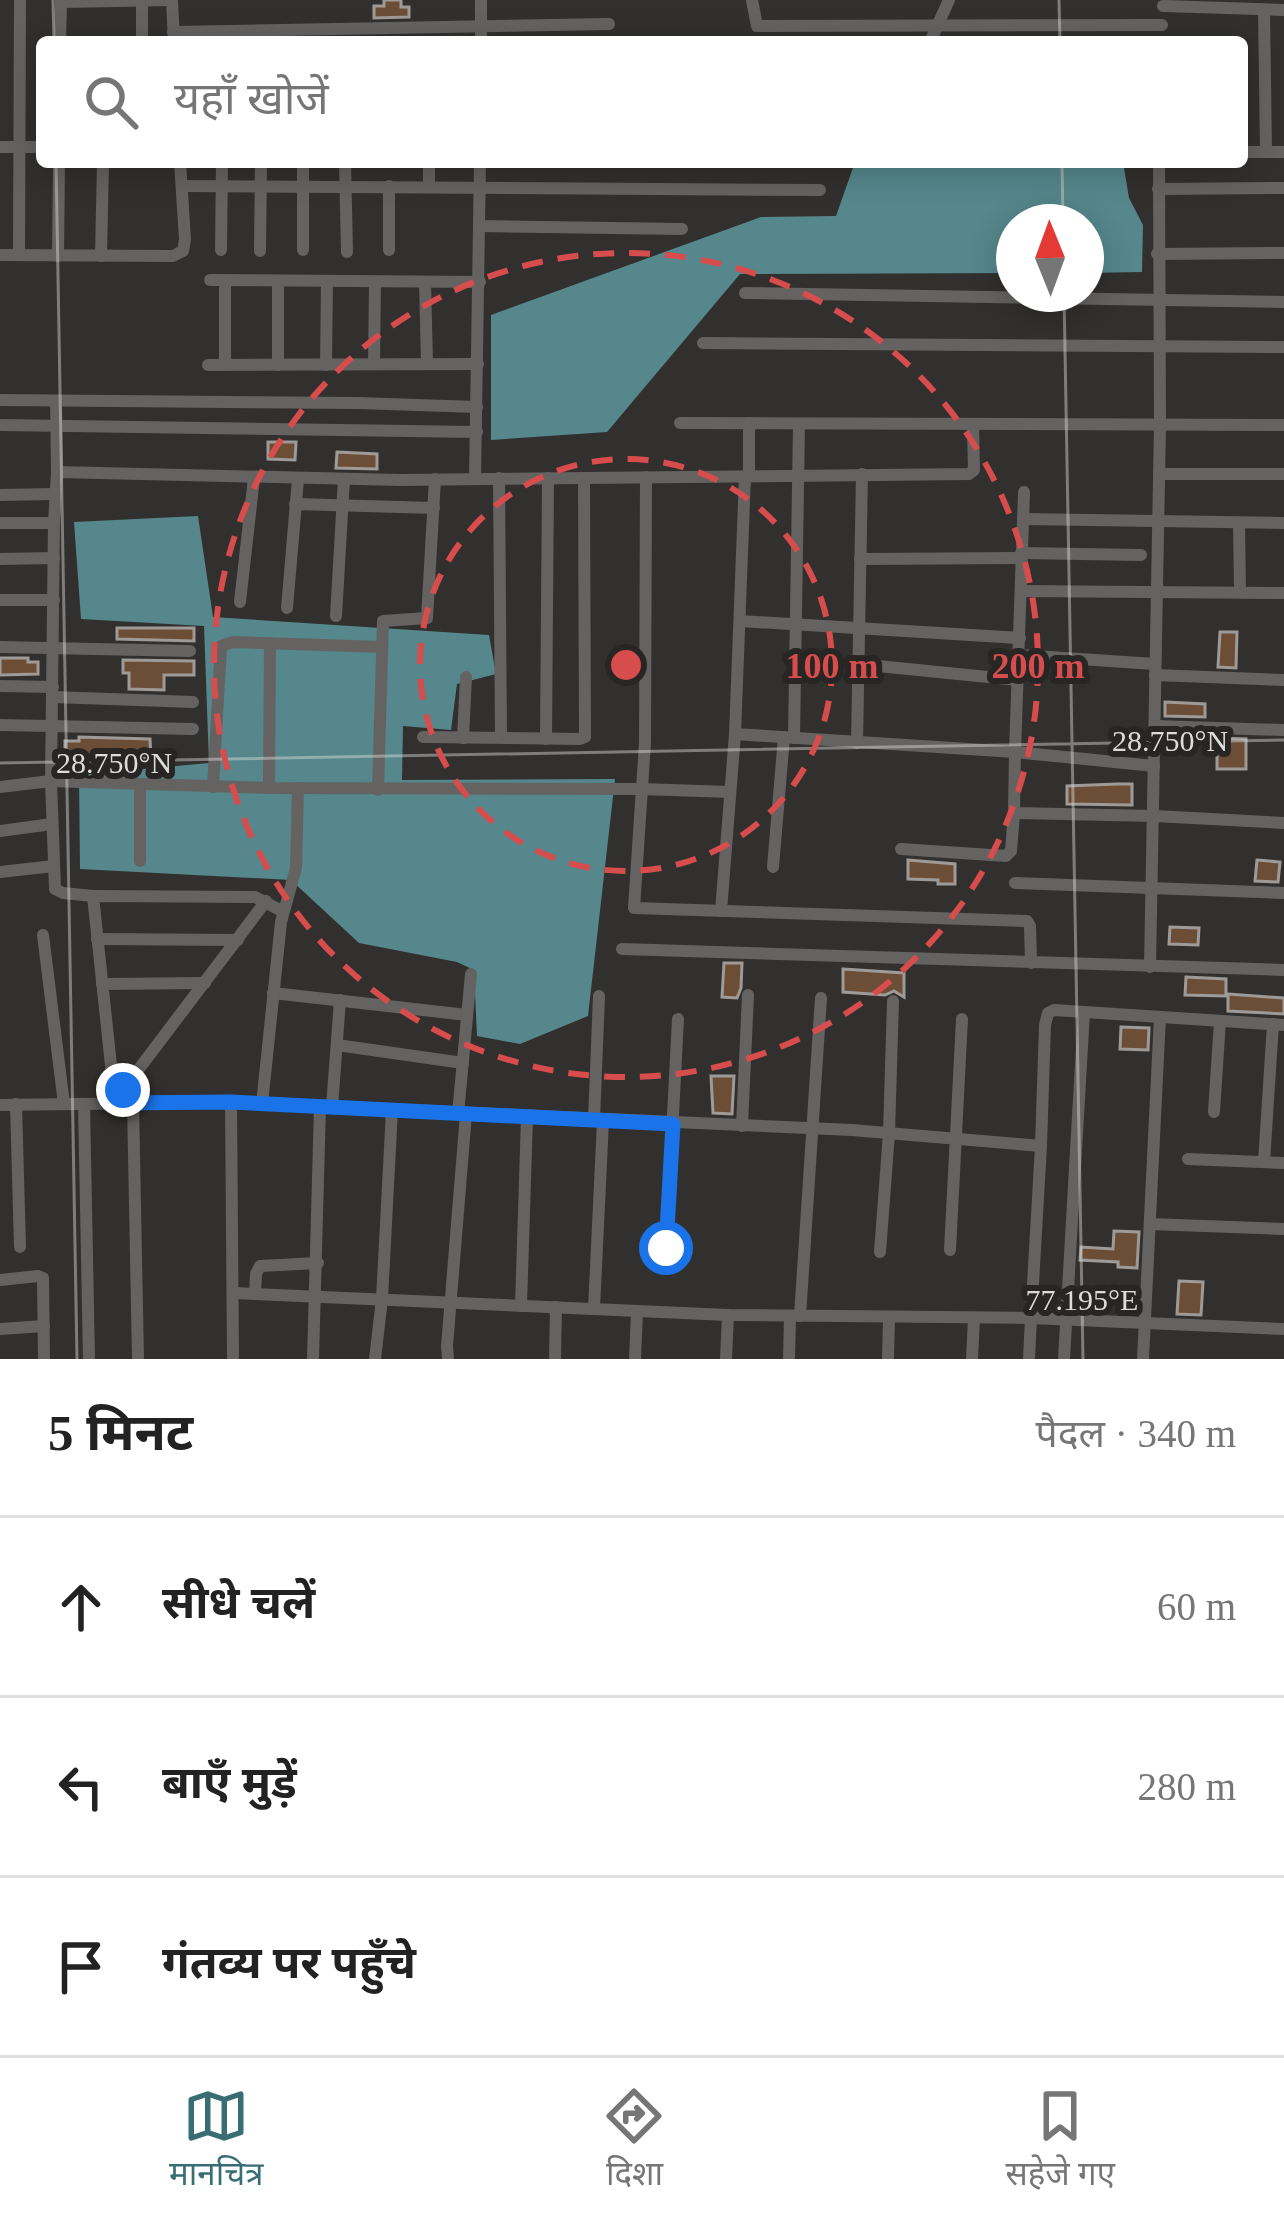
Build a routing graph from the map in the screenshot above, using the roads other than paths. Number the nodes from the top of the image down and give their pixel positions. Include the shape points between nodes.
1 (20, 0) edge
2 (172, 0) edge
3 (482, 0) edge
4 (752, 0) edge
5 (949, 0) edge
6 (61, 1) edge
7 (114, 1) edge
8 (142, 1) edge
9 (1163, 3) edge
10 (1182, 3) edge
11 (1264, 10) junction
12 (1284, 10) edge
13 (609, 24) dead end
14 (1162, 25) junction
15 (757, 26) junction
16 (938, 27) junction
17 (481, 35) edge
18 (60, 36) edge
19 (142, 36) edge
20 (174, 36) edge
21 (328, 36) edge
22 (756, 36) edge
23 (933, 36) edge
24 (1161, 36) edge
25 (0, 147) edge
26 (20, 147) junction
27 (36, 148) edge
28 (1248, 152) edge
29 (1266, 152) junction
30 (1284, 152) edge
31 (59, 168) edge
32 (103, 168) edge
33 (180, 168) edge
34 (223, 168) edge
35 (261, 168) edge
36 (303, 168) edge
37 (345, 168) edge
38 (429, 168) edge
39 (480, 168) edge
40 (1159, 168) edge
41 (182, 186) junction
42 (222, 186) junction
43 (260, 186) junction
44 (303, 186) junction
45 (346, 186) junction
46 (389, 186) junction
47 (429, 186) junction
48 (480, 186) junction
49 (1284, 188) edge
50 (1157, 189) junction
51 (820, 190) dead end
52 (480, 226) junction
53 (682, 230) dead end
54 (221, 250) dead end
55 (303, 250) dead end
56 (389, 250) dead end
57 (260, 251) dead end
58 (347, 252) dead end
59 (1157, 254) junction
60 (1284, 254) edge
61 (0, 255) edge
62 (19, 255) junction
63 (58, 256) junction
64 (101, 256) junction
65 (210, 280) dead end
66 (225, 280) junction
67 (278, 281) junction
68 (327, 281) junction
69 (375, 282) junction
70 (425, 282) junction
71 (480, 282) junction
72 (745, 293) dead end
73 (1160, 300) junction
74 (1284, 302) edge
75 (703, 344) dead end
76 (1160, 347) junction
77 (1284, 347) edge
78 (326, 364) junction
79 (374, 364) junction
80 (427, 364) junction
81 (478, 364) junction
82 (208, 365) dead end
83 (225, 365) junction
84 (278, 365) junction
85 (0, 400) edge
86 (56, 400) junction
87 (477, 407) junction
88 (680, 423) dead end
89 (748, 424) junction
90 (800, 424) junction
91 (0, 425) edge
92 (1160, 425) junction
93 (1284, 425) edge
94 (57, 426) junction
95 (973, 426) junction
96 (477, 432) junction
97 (57, 472) junction
98 (1284, 473) edge
99 (800, 474) junction
100 (862, 474) junction
101 (1159, 474) junction
102 (747, 476) junction
103 (646, 477) junction
104 (254, 478) junction
105 (298, 478) junction
106 (476, 478) junction
107 (499, 478) junction
108 (548, 478) junction
109 (584, 478) junction
110 (344, 479) junction
111 (435, 479) junction
112 (1024, 492) dead end
113 (55, 494) junction
114 (0, 495) edge
115 (296, 505) junction
116 (343, 507) junction
117 (434, 508) junction
118 (1023, 519) junction
119 (1158, 522) junction
120 (0, 523) edge
121 (54, 523) junction
122 (1239, 523) junction
123 (1284, 524) edge
124 (1142, 555) dead end
125 (1021, 556) junction
126 (54, 558) junction
127 (860, 559) junction
128 (0, 560) edge
129 (1021, 591) junction
130 (1156, 591) junction
131 (1240, 592) junction
132 (1284, 593) edge
133 (0, 600) edge
134 (54, 600) junction
135 (240, 602) dead end
136 (287, 608) dead end
137 (336, 616) dead end
138 (740, 621) junction
139 (797, 625) junction
140 (859, 629) junction
141 (1020, 638) junction
142 (271, 643) junction
143 (0, 647) edge
144 (54, 647) junction
145 (382, 647) junction
146 (190, 651) dead end
147 (1019, 655) junction
148 (858, 664) junction
149 (1155, 670) junction
150 (466, 677) dead end
151 (1018, 680) junction
152 (1284, 680) edge
153 (0, 686) edge
154 (53, 692) junction
155 (193, 702) dead end
156 (0, 725) edge
157 (52, 726) junction
158 (1155, 726) junction
159 (193, 729) dead end
160 (1284, 730) edge
161 (735, 734) junction
162 (423, 737) dead end
163 (463, 738) junction
164 (501, 738) junction
165 (789, 738) junction
166 (546, 739) junction
167 (857, 743) junction
168 (1015, 752) junction
169 (1154, 766) junction
170 (51, 781) junction
171 (140, 784) junction
172 (0, 787) edge
173 (213, 787) junction
174 (269, 788) junction
175 (298, 788) junction
176 (641, 789) junction
177 (378, 790) junction
178 (730, 792) junction
179 (1014, 813) junction
180 (1155, 816) junction
181 (1284, 823) edge
182 (52, 824) junction
183 (0, 831) edge
184 (901, 849) dead end
185 (140, 861) dead end
186 (54, 866) junction
187 (773, 867) dead end
188 (0, 872) edge
189 (1015, 883) dead end
190 (1153, 887) junction
191 (1284, 893) edge
192 (93, 896) junction
193 (266, 901) junction
194 (282, 911) junction
195 (721, 911) junction
196 (43, 935) dead end
197 (97, 939) junction
198 (238, 940) junction
199 (622, 950) dead end
200 (1030, 963) junction
201 (1150, 967) junction
202 (1284, 970) edge
203 (471, 974) dead end
204 (205, 983) junction
205 (102, 984) junction
206 (273, 992) junction
207 (748, 995) dead end
208 (599, 996) dead end
209 (821, 998) dead end
210 (340, 1000) junction
211 (893, 1001) dead end
212 (1084, 1012) junction
213 (467, 1015) junction
214 (1160, 1018) junction
215 (678, 1019) dead end
216 (962, 1019) dead end
217 (1220, 1021) junction
218 (1278, 1024) edge
219 (337, 1045) junction
220 (463, 1063) junction
221 (115, 1099) junction
222 (231, 1102) junction
223 (134, 1103) junction
224 (16, 1104) junction
225 (64, 1104) junction
226 (84, 1104) junction
227 (262, 1104) junction
228 (0, 1106) edge
229 (326, 1107) junction
230 (392, 1110) junction
231 (1214, 1112) dead end
232 (462, 1114) junction
233 (526, 1117) junction
234 (598, 1120) junction
235 (673, 1124) junction
236 (742, 1126) junction
237 (813, 1129) junction
238 (889, 1133) junction
239 (956, 1139) junction
240 (1042, 1146) junction
241 (1188, 1159) dead end
242 (1264, 1162) junction
243 (1284, 1162) edge
244 (1150, 1224) junction
245 (1284, 1229) edge
246 (20, 1247) dead end
247 (666, 1248) dead end
248 (950, 1250) dead end
249 (880, 1252) dead end
250 (318, 1263) junction
251 (0, 1280) edge
252 (234, 1294) junction
253 (256, 1294) junction
254 (315, 1297) junction
255 (382, 1299) junction
256 (452, 1303) junction
257 (521, 1306) junction
258 (556, 1307) junction
259 (594, 1309) junction
260 (637, 1311) junction
261 (728, 1315) junction
262 (795, 1316) junction
263 (889, 1317) junction
264 (974, 1318) junction
265 (1031, 1318) junction
266 (1066, 1320) junction
267 (1145, 1323) junction
268 (44, 1326) junction
269 (0, 1329) edge
270 (1284, 1329) edge
271 (44, 1359) edge
272 (89, 1359) edge
273 (137, 1359) edge
274 (233, 1359) edge
275 (313, 1359) edge
276 (375, 1359) edge
277 (448, 1359) edge
278 (555, 1359) edge
279 (635, 1359) edge
280 (726, 1359) edge
281 (789, 1359) edge
282 (888, 1359) edge
283 (972, 1359) edge
284 (1029, 1359) edge
285 (1064, 1359) edge
286 (1143, 1359) edge

1 - 26 street
2 - 8 street
2 - 20 street
3 - 17 street
4 - 15 street
5 - 16 street
6 - 7 street
6 - 18 street
7 - 8 street
8 - 19 street
9 - 10 street
9 - 14 street
10 - 11 street
11 - 12 street
11 - 29 street
13 - 17 street
14 - 16 street
14 - 24 street
15 - 16 street
15 - 22 street
16 - 23 street
17 - 21 street
25 - 26 street
26 - 27 street
26 - 62 street
28 - 29 street
29 - 30 street
31 - 63 street
32 - 64 street
33 - 41 street
34 - 42 street
35 - 43 street
36 - 44 street
37 - 45 street
38 - 47 street
39 - 48 street
40 - 50 street
41 - 42 street
41 - 64 street via 183,251
42 - 43 street
42 - 54 street
43 - 44 street
43 - 57 street
44 - 45 street
44 - 55 street
45 - 46 street
45 - 58 street
46 - 47 street
46 - 56 street
47 - 48 street
48 - 51 street
48 - 52 street
49 - 50 street
50 - 59 street
52 - 53 street
52 - 71 street
59 - 60 street
59 - 73 street
61 - 62 street
62 - 63 street
63 - 64 street
65 - 66 street
66 - 67 street
66 - 83 street
67 - 68 street
67 - 84 street
68 - 69 street
68 - 78 street
69 - 70 street
69 - 79 street
70 - 71 street
70 - 80 street
71 - 81 street
72 - 73 street
73 - 74 street
73 - 76 street
75 - 76 street
76 - 77 street
76 - 92 street
78 - 79 street
78 - 84 street
79 - 80 street
80 - 81 street
81 - 87 street
82 - 83 street
83 - 84 street
85 - 86 street
86 - 87 street
86 - 94 street
87 - 96 street
88 - 89 street
89 - 90 street
89 - 102 street
90 - 95 street
90 - 99 street
91 - 94 street
92 - 93 street
92 - 95 street
92 - 101 street
94 - 96 street
94 - 97 street
95 - 100 street via 973,473
96 - 106 street
97 - 104 street
97 - 113 street
98 - 101 street
99 - 100 street
99 - 102 street
99 - 139 street
100 - 127 street
101 - 119 street
102 - 103 street
102 - 138 street
103 - 109 street
103 - 176 street
104 - 105 street
104 - 135 street
105 - 110 street
105 - 115 street
106 - 107 street
106 - 111 street
107 - 108 street
107 - 164 street
108 - 109 street
108 - 166 street
109 - 166 street via 586,733
110 - 111 street
110 - 116 street
111 - 117 street
112 - 118 street
113 - 114 street
113 - 121 street
115 - 116 street
115 - 136 street
116 - 117 street
116 - 137 street
117 - 145 street via 427,618 383,621
118 - 119 street
118 - 125 street
119 - 122 street
119 - 130 street
120 - 121 street
121 - 126 street
122 - 123 street
122 - 131 street
124 - 125 street
125 - 127 street
125 - 129 street
126 - 128 street
126 - 134 street
127 - 140 street
129 - 130 street
129 - 141 street
130 - 131 street
130 - 149 street
131 - 132 street
133 - 134 street
134 - 144 street
138 - 139 street
138 - 161 street
139 - 140 street
139 - 165 street
140 - 141 street
140 - 148 street
141 - 147 street
142 - 145 street
142 - 173 street via 221,646
142 - 174 street
143 - 144 street
144 - 146 street
144 - 154 street
145 - 177 street
147 - 149 street
147 - 151 street
148 - 151 street
148 - 167 street
149 - 152 street
149 - 158 street
150 - 163 street
151 - 168 street
153 - 154 street
154 - 155 street
154 - 157 street
156 - 157 street
157 - 159 street
157 - 170 street
158 - 160 street
158 - 169 street
161 - 165 street
161 - 178 street
162 - 163 street
163 - 164 street
164 - 166 street
165 - 167 street
165 - 187 street
167 - 168 street
168 - 169 street
168 - 179 street
169 - 180 street
170 - 171 street
170 - 172 street
170 - 182 street
171 - 173 street
171 - 185 street
173 - 174 street
174 - 175 street
175 - 177 street
175 - 194 street via 296,868
176 - 177 street
176 - 178 street
176 - 195 street via 634,908
178 - 195 street
179 - 180 street
179 - 184 street via 1006,856
180 - 181 street
180 - 190 street
182 - 183 street
182 - 186 street
186 - 188 street
186 - 192 street via 58,892
189 - 190 street
190 - 191 street
190 - 201 street
192 - 193 street
192 - 197 street
193 - 194 street
193 - 198 street
194 - 206 street
195 - 200 street via 1027,921
196 - 225 street
197 - 198 street
197 - 205 street
198 - 204 street
199 - 200 street
200 - 201 street
201 - 202 street
203 - 213 street
204 - 205 street
204 - 221 street
205 - 221 street
206 - 210 street
206 - 227 street
207 - 236 street
208 - 234 street
209 - 237 street
210 - 213 street
210 - 219 street
211 - 238 street
212 - 214 street
212 - 240 street via 1054,1010 1046,1018
212 - 266 street
213 - 220 street
214 - 217 street
214 - 244 street
215 - 235 street
216 - 239 street
217 - 218 street
217 - 231 street
218 - 242 street
219 - 220 street
219 - 229 street
220 - 232 street
221 - 223 street
221 - 226 street
222 - 223 street
222 - 227 street
222 - 252 street
223 - 273 street
224 - 225 street
224 - 228 street
224 - 246 street
225 - 226 street
226 - 272 street
227 - 229 street
229 - 230 street
229 - 250 street
230 - 232 street
230 - 255 street
232 - 233 street
232 - 256 street
233 - 234 street
233 - 257 street
234 - 235 street
234 - 259 street
235 - 236 street
235 - 247 street
236 - 237 street
237 - 238 street
237 - 262 street
238 - 239 street
238 - 249 street
239 - 240 street
239 - 248 street
240 - 265 street
241 - 242 street
242 - 243 street
244 - 245 street
244 - 267 street
250 - 253 street via 260,1266
250 - 254 street
251 - 268 street via 43,1278
252 - 253 street
252 - 274 street
253 - 254 street
254 - 255 street
254 - 275 street
255 - 256 street
255 - 276 street
256 - 257 street
256 - 277 street
257 - 258 street
258 - 259 street
258 - 278 street
259 - 260 street
260 - 261 street
260 - 279 street
261 - 262 street
261 - 280 street
262 - 263 street
262 - 281 street
263 - 264 street
263 - 282 street
264 - 265 street
264 - 283 street
265 - 266 street
265 - 284 street
266 - 267 street
266 - 285 street
267 - 270 street
267 - 286 street
268 - 269 street
268 - 271 street

